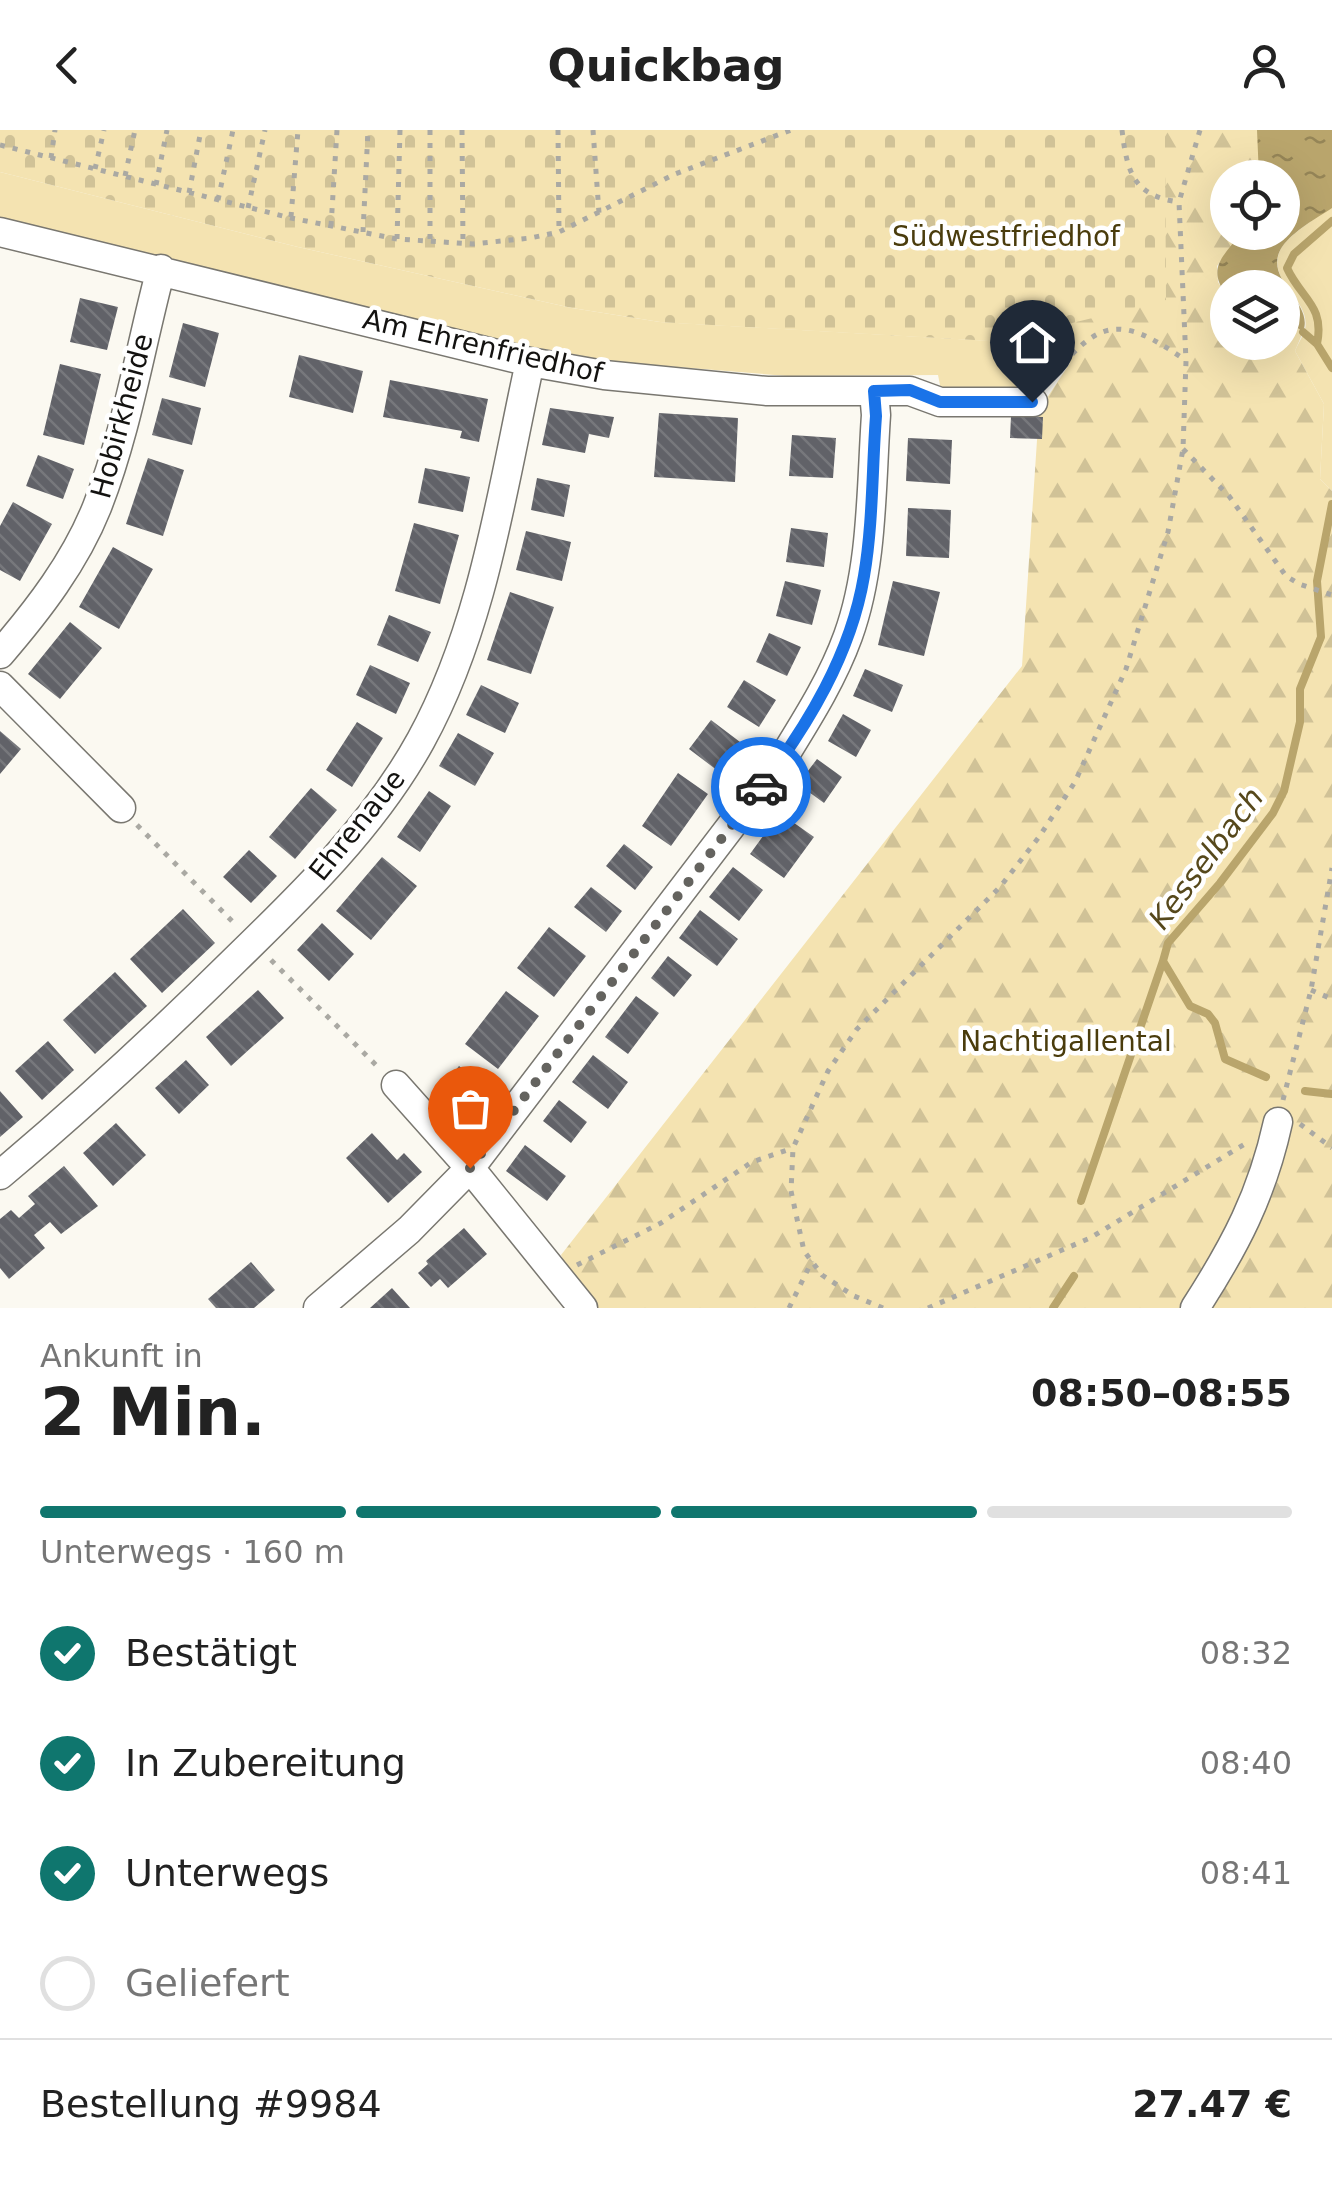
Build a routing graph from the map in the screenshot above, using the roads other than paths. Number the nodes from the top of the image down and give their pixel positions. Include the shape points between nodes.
1 (0, 232) edge
2 (161, 269) junction
3 (530, 362) junction
4 (874, 391) junction
5 (1032, 402) road end
6 (0, 654) edge
7 (0, 686) edge
8 (121, 808) dead end
9 (396, 1085) dead end
10 (1278, 1122) road end
11 (470, 1168) junction
12 (0, 1176) edge
13 (318, 1308) edge
14 (582, 1308) edge
15 (1195, 1308) edge

1 - 2 street, Am Ehrenfriedhof
2 - 3 street, Am Ehrenfriedhof
2 - 6 street, Hobirkheide via 96,510 43,604
3 - 4 street, Am Ehrenfriedhof via 767,390
3 - 12 street, Ehrenaue via 469,624 428,725 396,781 330,864 254,942
4 - 5 street, Am Ehrenfriedhof via 910,390 940,402
4 - 11 street via 864,576 822,694 783,758
7 - 8 street
9 - 11 street
10 - 15 street via 1255,1204
11 - 13 street
11 - 14 street

